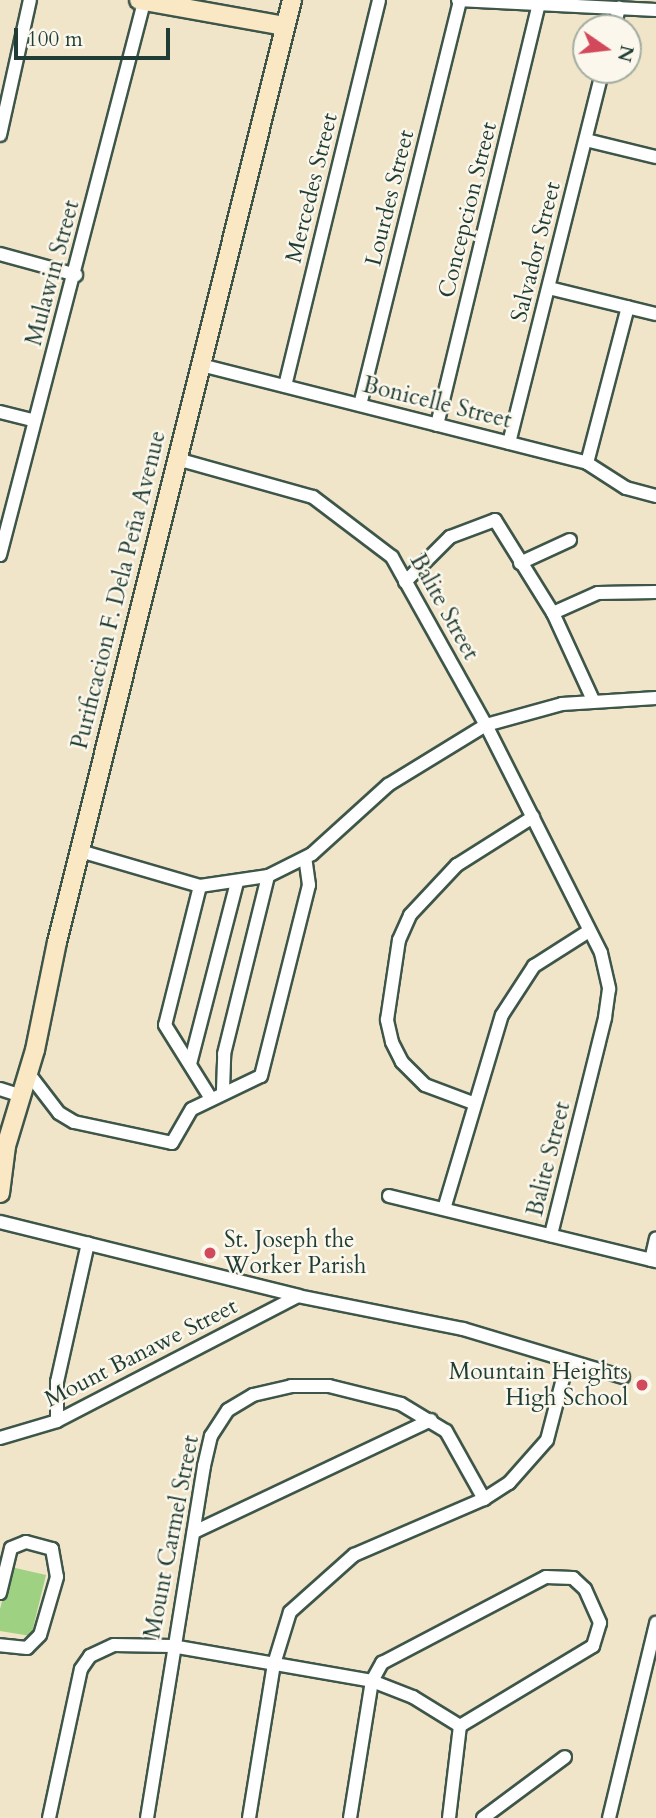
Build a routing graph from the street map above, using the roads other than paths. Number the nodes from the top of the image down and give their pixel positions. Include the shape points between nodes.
1 (30, 0) edge
2 (292, 0) edge
3 (379, 0) edge
4 (459, 0) edge
5 (141, 1) edge
6 (539, 4) junction
7 (619, 8) junction
8 (656, 10) edge
9 (618, 14) edge
10 (285, 26) junction
11 (600, 84) edge
12 (3, 108) edge
13 (0, 135) edge
14 (586, 140) junction
15 (656, 157) edge
16 (0, 254) edge
17 (76, 275) junction
18 (549, 288) junction
19 (628, 307) junction
20 (656, 314) edge
21 (201, 365) junction
22 (285, 386) junction
23 (360, 405) junction
24 (0, 412) edge
25 (32, 420) junction
26 (437, 425) junction
27 (509, 443) junction
28 (177, 459) junction
29 (587, 463) junction
30 (656, 496) edge
31 (4, 520) edge
32 (570, 540) dead end
33 (0, 555) edge
34 (520, 563) junction
35 (405, 582) junction
36 (656, 592) edge
37 (553, 613) junction
38 (656, 698) edge
39 (593, 700) junction
40 (486, 725) junction
41 (533, 817) junction
42 (80, 851) junction
43 (305, 858) junction
44 (268, 876) junction
45 (237, 882) junction
46 (200, 886) junction
47 (589, 931) junction
48 (190, 1064) junction
49 (29, 1074) junction
50 (0, 1089) edge
51 (223, 1090) junction
52 (22, 1096) junction
53 (210, 1097) junction
54 (473, 1103) junction
55 (0, 1194) edge
56 (389, 1196) dead end
57 (444, 1209) junction
58 (0, 1222) edge
59 (551, 1236) junction
60 (656, 1239) edge
61 (88, 1243) junction
62 (653, 1261) edge
63 (298, 1296) junction
64 (567, 1363) junction
65 (623, 1377) dead end
66 (57, 1420) junction
67 (431, 1420) junction
68 (0, 1438) edge
69 (484, 1499) junction
70 (194, 1531) junction
71 (0, 1593) edge
72 (656, 1623) edge
73 (654, 1640) edge
74 (0, 1645) edge
75 (172, 1646) junction
76 (274, 1664) junction
77 (372, 1681) junction
78 (460, 1726) junction
79 (565, 1757) dead end
80 (49, 1818) edge
81 (147, 1818) edge
82 (249, 1818) edge
83 (350, 1818) edge
84 (449, 1818) edge
85 (483, 1818) edge
86 (609, 1818) edge

1 - 12 street
2 - 10 street, Purificacion F. Dela Peña Avenue
3 - 22 street, Mercedes Street
4 - 6 street
4 - 23 street, Lourdes Street
5 - 10 street
5 - 17 street, Mulawin Street
6 - 7 street
6 - 26 street, Concepcion Street
7 - 8 street
7 - 9 street
10 - 21 street, Purificacion F. Dela Peña Avenue
11 - 14 street, Salvador Street
12 - 13 street
14 - 15 street
14 - 18 street, Salvador Street
16 - 17 street
17 - 25 street, Mulawin Street
18 - 19 street
18 - 27 street, Salvador Street
19 - 20 street
19 - 29 street
21 - 22 street, Bonicelle Street
21 - 28 street, Purificacion F. Dela Peña Avenue
22 - 23 street, Bonicelle Street
23 - 26 street, Bonicelle Street
24 - 25 street
25 - 31 street, Mulawin Street
26 - 27 street, Bonicelle Street
27 - 29 street, Bonicelle Street
28 - 35 street, Balite Street via 313,497 375,541 392,558
28 - 42 street, Purificacion F. Dela Peña Avenue
29 - 30 street, Bonicelle Street via 626,488
31 - 33 street, Mulawin Street
32 - 34 street
34 - 35 street via 495,520 450,537
34 - 37 street
35 - 40 street, Balite Street
36 - 37 street via 598,593
37 - 39 street
38 - 39 street
39 - 40 street
40 - 41 street, Balite Street
40 - 43 street via 388,785
41 - 47 street, Balite Street
41 - 54 street via 457,865 410,915 399,940 387,1020 402,1062 425,1085
42 - 46 street
42 - 49 street, Purificacion F. Dela Peña Avenue
43 - 44 street
43 - 51 street via 309,885 261,1076
44 - 45 street
44 - 51 street via 224,1054
45 - 46 street
45 - 48 street
46 - 48 street via 165,1025
47 - 54 street via 534,967 522,984 502,1015
47 - 59 street, Balite Street via 607,967 608,989
48 - 53 street
49 - 52 street, Purificacion F. Dela Peña Avenue
49 - 53 street via 59,1113 74,1122 172,1143 192,1109
50 - 52 street
51 - 53 street
52 - 55 street, Purificacion F. Dela Peña Avenue via 6,1146
54 - 57 street
56 - 57 street
57 - 59 street
58 - 61 street
59 - 62 street
60 - 62 street
61 - 63 street
61 - 66 street via 57,1382
63 - 64 street via 464,1329
63 - 66 street, Mount Banawe Street
64 - 65 street
64 - 69 street via 547,1440 532,1461
66 - 68 street, Mount Banawe Street
67 - 69 street, Mount Carmel Street via 461,1454
67 - 70 street
67 - 70 street, Mount Carmel Street via 401,1404 329,1386 291,1385 253,1395 228,1410 211,1436
69 - 76 street via 384,1539 329,1572 290,1612
70 - 75 street, Mount Carmel Street
71 - 74 street via 11,1548 26,1542 52,1549 57,1577 40,1635 27,1648
72 - 73 street
73 - 86 street
75 - 76 street
75 - 80 street via 114,1644 85,1662 72,1697
75 - 81 street, Mount Carmel Street
76 - 77 street
76 - 82 street
77 - 78 street via 414,1697
77 - 78 street via 390,1656 546,1577 573,1578 594,1605 600,1623 593,1646
77 - 83 street
78 - 84 street
79 - 85 street

